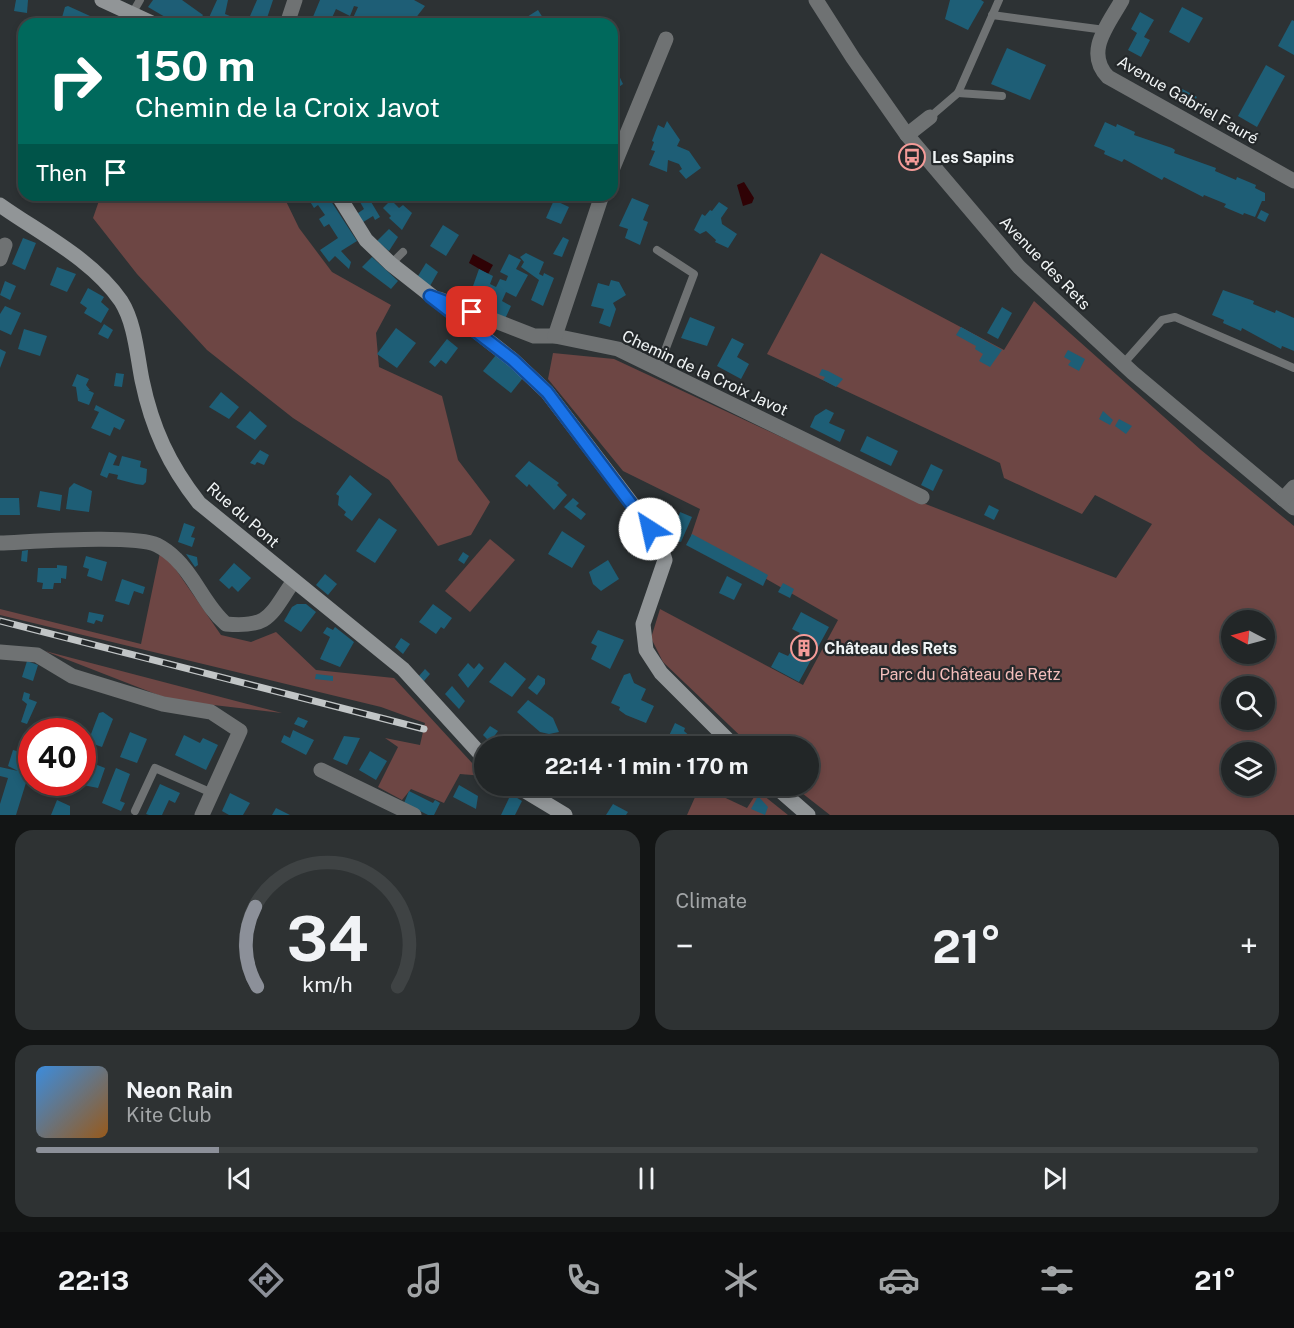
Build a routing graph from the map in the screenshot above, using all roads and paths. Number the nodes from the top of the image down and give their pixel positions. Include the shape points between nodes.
1 (102, 0) edge
2 (295, 0) edge
3 (816, 0) edge
4 (999, 0) edge
5 (1122, 0) edge
6 (136, 6) edge
7 (992, 15) junction
8 (148, 18) edge
9 (289, 18) edge
10 (1106, 30) junction
11 (666, 39) dead end
12 (958, 93) junction
13 (1002, 96) dead end
14 (930, 117) joint
15 (907, 135) junction
16 (618, 155) edge
17 (1294, 181) edge
18 (342, 201) edge
19 (600, 201) edge
20 (0, 205) edge
21 (657, 250) dead end
22 (403, 252) dead end
23 (391, 264) junction
24 (430, 296) junction
25 (555, 336) junction
26 (1123, 364) junction
27 (1294, 368) edge
28 (658, 369) junction
29 (1294, 487) edge
30 (922, 496) dead end
31 (1288, 504) edge
32 (0, 543) edge
33 (293, 582) junction
34 (0, 652) edge
35 (724, 736) edge
36 (474, 747) edge
37 (321, 770) dead end
38 (212, 793) junction
39 (534, 796) edge
40 (787, 796) edge
41 (135, 811) dead end
42 (202, 815) edge
43 (414, 815) edge
44 (565, 815) edge
45 (808, 815) edge

1 - 6 street
2 - 9 street
3 - 15 street, Avenue des Rets
4 - 7 lane
5 - 10 street, Avenue Gabriel Fauré
6 - 8 street
7 - 10 lane
7 - 12 lane
10 - 17 street, Avenue Gabriel Fauré via 1096,56 1099,68 1108,77
11 - 16 street
12 - 13 lane
12 - 14 lane
14 - 15 street
15 - 26 street, Avenue des Rets via 1019,267
18 - 23 street via 366,240
19 - 25 street
20 - 33 street, Rue du Pont via 78,258 103,279 122,303 136,343 152,420 175,472 199,504
21 - 28 lane via 694,274
22 - 23 lane
23 - 24 street
24 - 25 street, Chemin de la Croix Javot via 534,336
24 - 35 street via 513,360 547,392 660,544 665,560 643,624 646,650 662,673
25 - 28 street, Chemin de la Croix Javot via 618,349
26 - 27 lane via 1138,340 1175,316
26 - 31 street, Avenue des Rets
28 - 30 street, Chemin de la Croix Javot
29 - 31 street
32 - 33 street via 130,540 156,544 188,572 214,614 226,624 260,624 273,613
33 - 36 street, Rue du Pont via 403,669
34 - 38 street via 37,655 72,676 163,704 211,712 240,731
37 - 43 street
38 - 41 lane via 155,768
38 - 42 street
39 - 44 street
40 - 45 street

